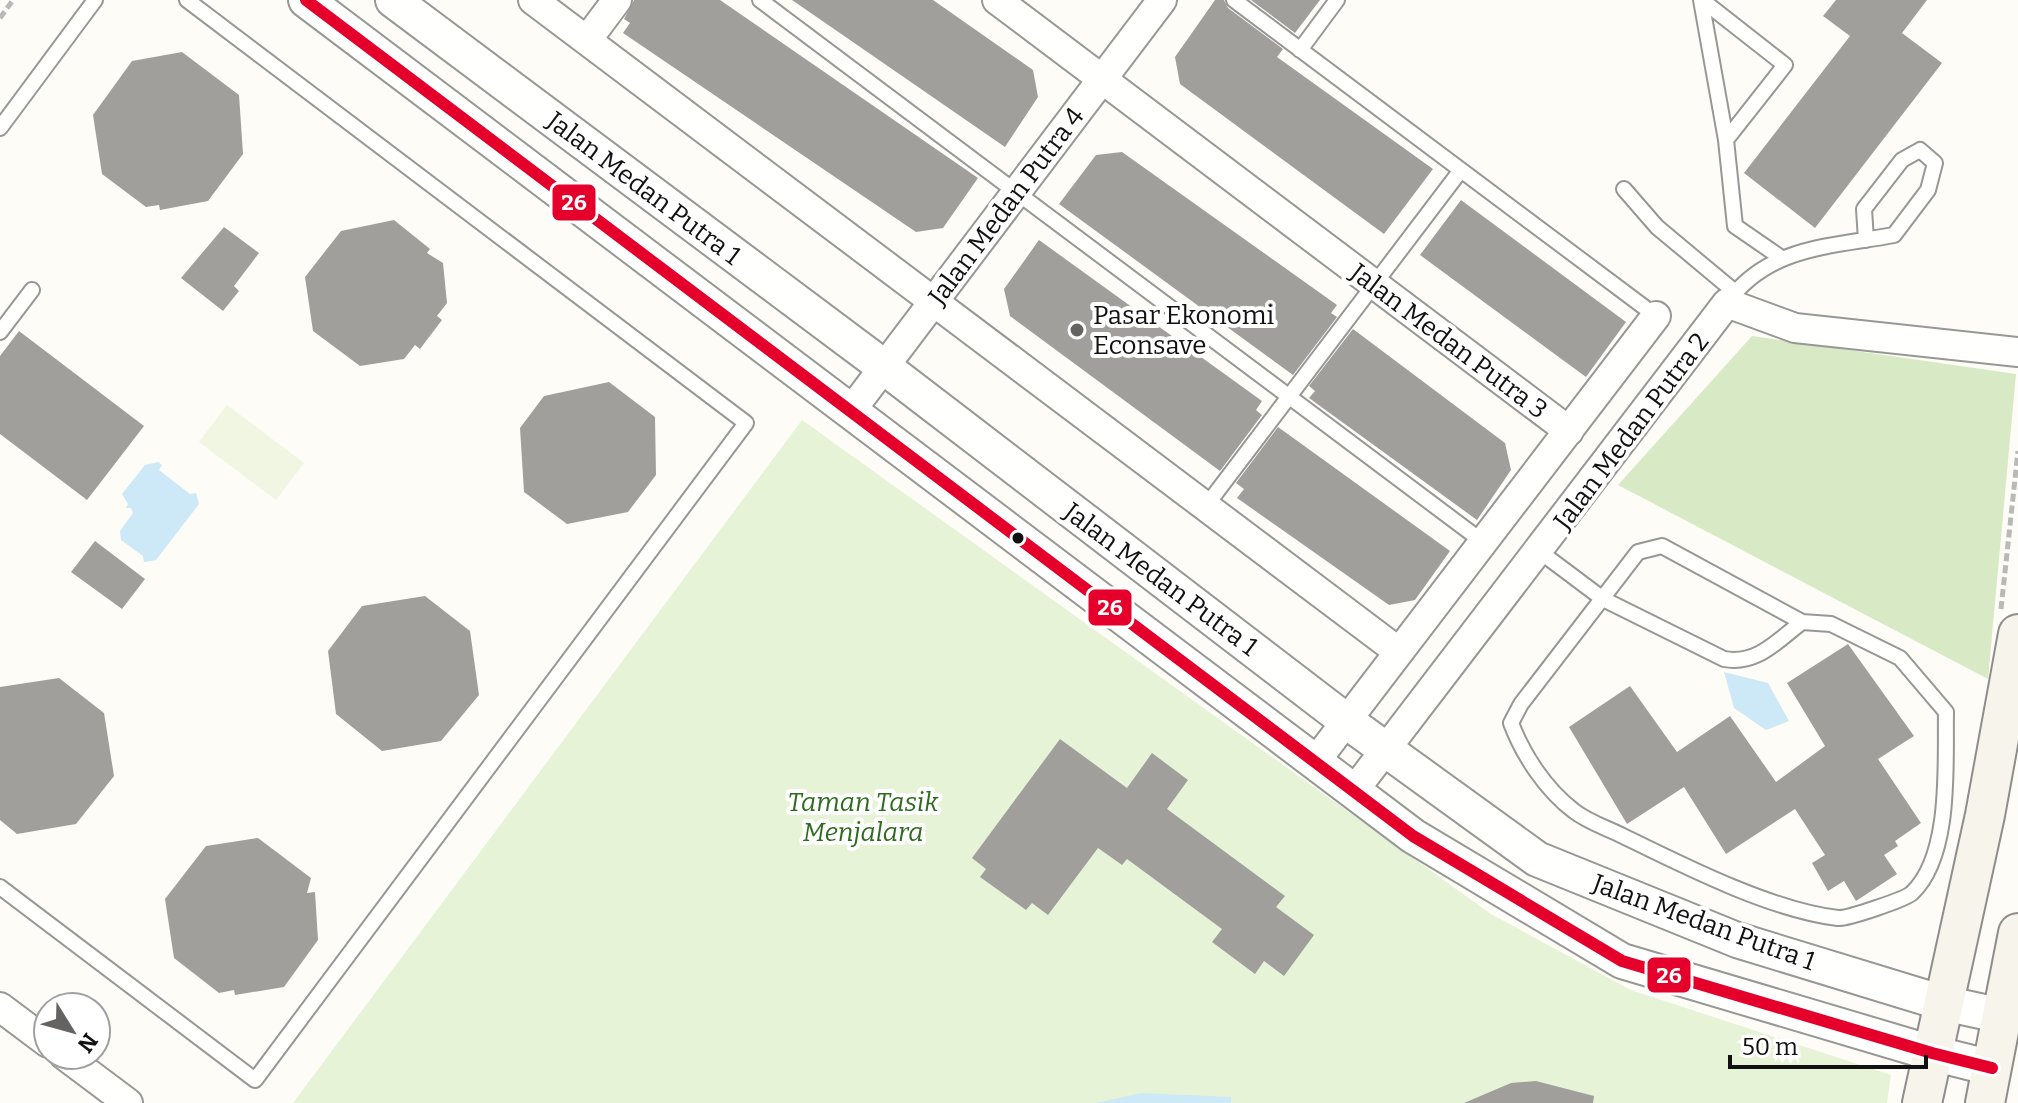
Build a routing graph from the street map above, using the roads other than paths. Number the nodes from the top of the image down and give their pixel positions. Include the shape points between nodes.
1 (95, 0) edge
2 (187, 0) edge
3 (306, 0) edge
4 (393, 0) edge
5 (533, 0) edge
6 (617, 0) edge
7 (760, 0) edge
8 (997, 0) edge
9 (1162, 0) edge
10 (1234, 0) edge
11 (1337, 0) edge
12 (1701, 0) edge
13 (587, 40) junction
14 (1300, 50) junction
15 (1101, 79) junction
16 (0, 128) edge
17 (1726, 140) junction
18 (1461, 170) junction
19 (1624, 189) dead end
20 (1016, 192) junction
21 (1866, 240) junction
22 (1780, 257) junction
23 (1374, 285) junction
24 (32, 290) dead end
25 (1731, 298) junction
26 (934, 301) junction
27 (1656, 316) joint
28 (0, 332) edge
29 (2018, 352) edge
30 (884, 367) junction
31 (1290, 395) junction
32 (850, 412) junction
33 (1569, 431) junction
34 (1206, 506) junction
35 (1483, 542) junction
36 (1539, 551) junction
37 (1603, 599) junction
38 (1802, 622) junction
39 (2018, 634) edge
40 (1399, 652) junction
41 (1345, 720) junction
42 (1385, 750) junction
43 (1315, 762) junction
44 (1353, 792) junction
45 (0, 887) edge
46 (2018, 933) edge
47 (1943, 1003) junction
48 (0, 1007) edge
49 (2003, 1016) junction
50 (32, 1031) edge
51 (1932, 1053) junction
52 (85, 1071) edge
53 (1989, 1085) edge
54 (128, 1103) edge
55 (1922, 1103) edge

1 - 16 lane
2 - 45 lane via 746,423 255,1080
3 - 32 street, Jalan Medan Putra 1
4 - 30 street, Jalan Medan Putra 1
5 - 13 street
6 - 13 street
7 - 20 lane
8 - 15 street, Jalan Medan Putra 3
9 - 15 street, Jalan Medan Putra 4
10 - 14 lane
11 - 14 lane
12 - 17 lane
12 - 17 lane via 1785,65
13 - 26 street
14 - 18 lane
15 - 20 street, Jalan Medan Putra 4
15 - 23 street, Jalan Medan Putra 3
17 - 22 lane via 1735,226
18 - 23 lane
18 - 27 lane
19 - 25 lane
20 - 26 street, Jalan Medan Putra 4
20 - 31 lane
21 - 21 lane via 1894,235 1928,190 1935,163 1920,150 1902,160 1864,209
21 - 22 lane
22 - 25 lane via 1746,279
23 - 31 lane
23 - 33 street, Jalan Medan Putra 3
24 - 28 lane
25 - 29 street via 1795,328
25 - 36 street, Jalan Medan Putra 2
26 - 30 street, Jalan Medan Putra 4
26 - 34 street
27 - 33 street
30 - 32 street, Jalan Medan Putra 4
30 - 41 street, Jalan Medan Putra 1
31 - 34 lane
31 - 35 lane
32 - 43 street, Jalan Medan Putra 1
33 - 35 street, Jalan Medan Putra 3
34 - 40 street
35 - 40 street, Jalan Medan Putra 3
36 - 37 lane
36 - 42 street, Jalan Medan Putra 2
37 - 38 lane via 1740,662 1757,657
37 - 38 lane via 1638,552 1662,546
37 - 38 lane via 1511,723 1519,745 1545,781 1575,812 1667,858 1773,901 1841,919 1911,895 1936,856 1946,712 1900,658 1831,624
39 - 47 main road
40 - 41 street, Jalan Medan Putra 3
41 - 42 street, Jalan Medan Putra 1
41 - 43 street, Jalan Medan Putra 3
42 - 44 street, Jalan Medan Putra 2
42 - 47 street, Jalan Medan Putra 1 via 1537,859 1737,940
43 - 44 street, Jalan Medan Putra 1
44 - 51 street, Jalan Medan Putra 1 via 1413,836 1622,961
46 - 49 main road
47 - 49 street, Jalan Medan Putra 1
47 - 51 main road
48 - 50 street
49 - 53 main road
51 - 53 street, Jalan Medan Putra 1
51 - 55 main road
52 - 54 street

